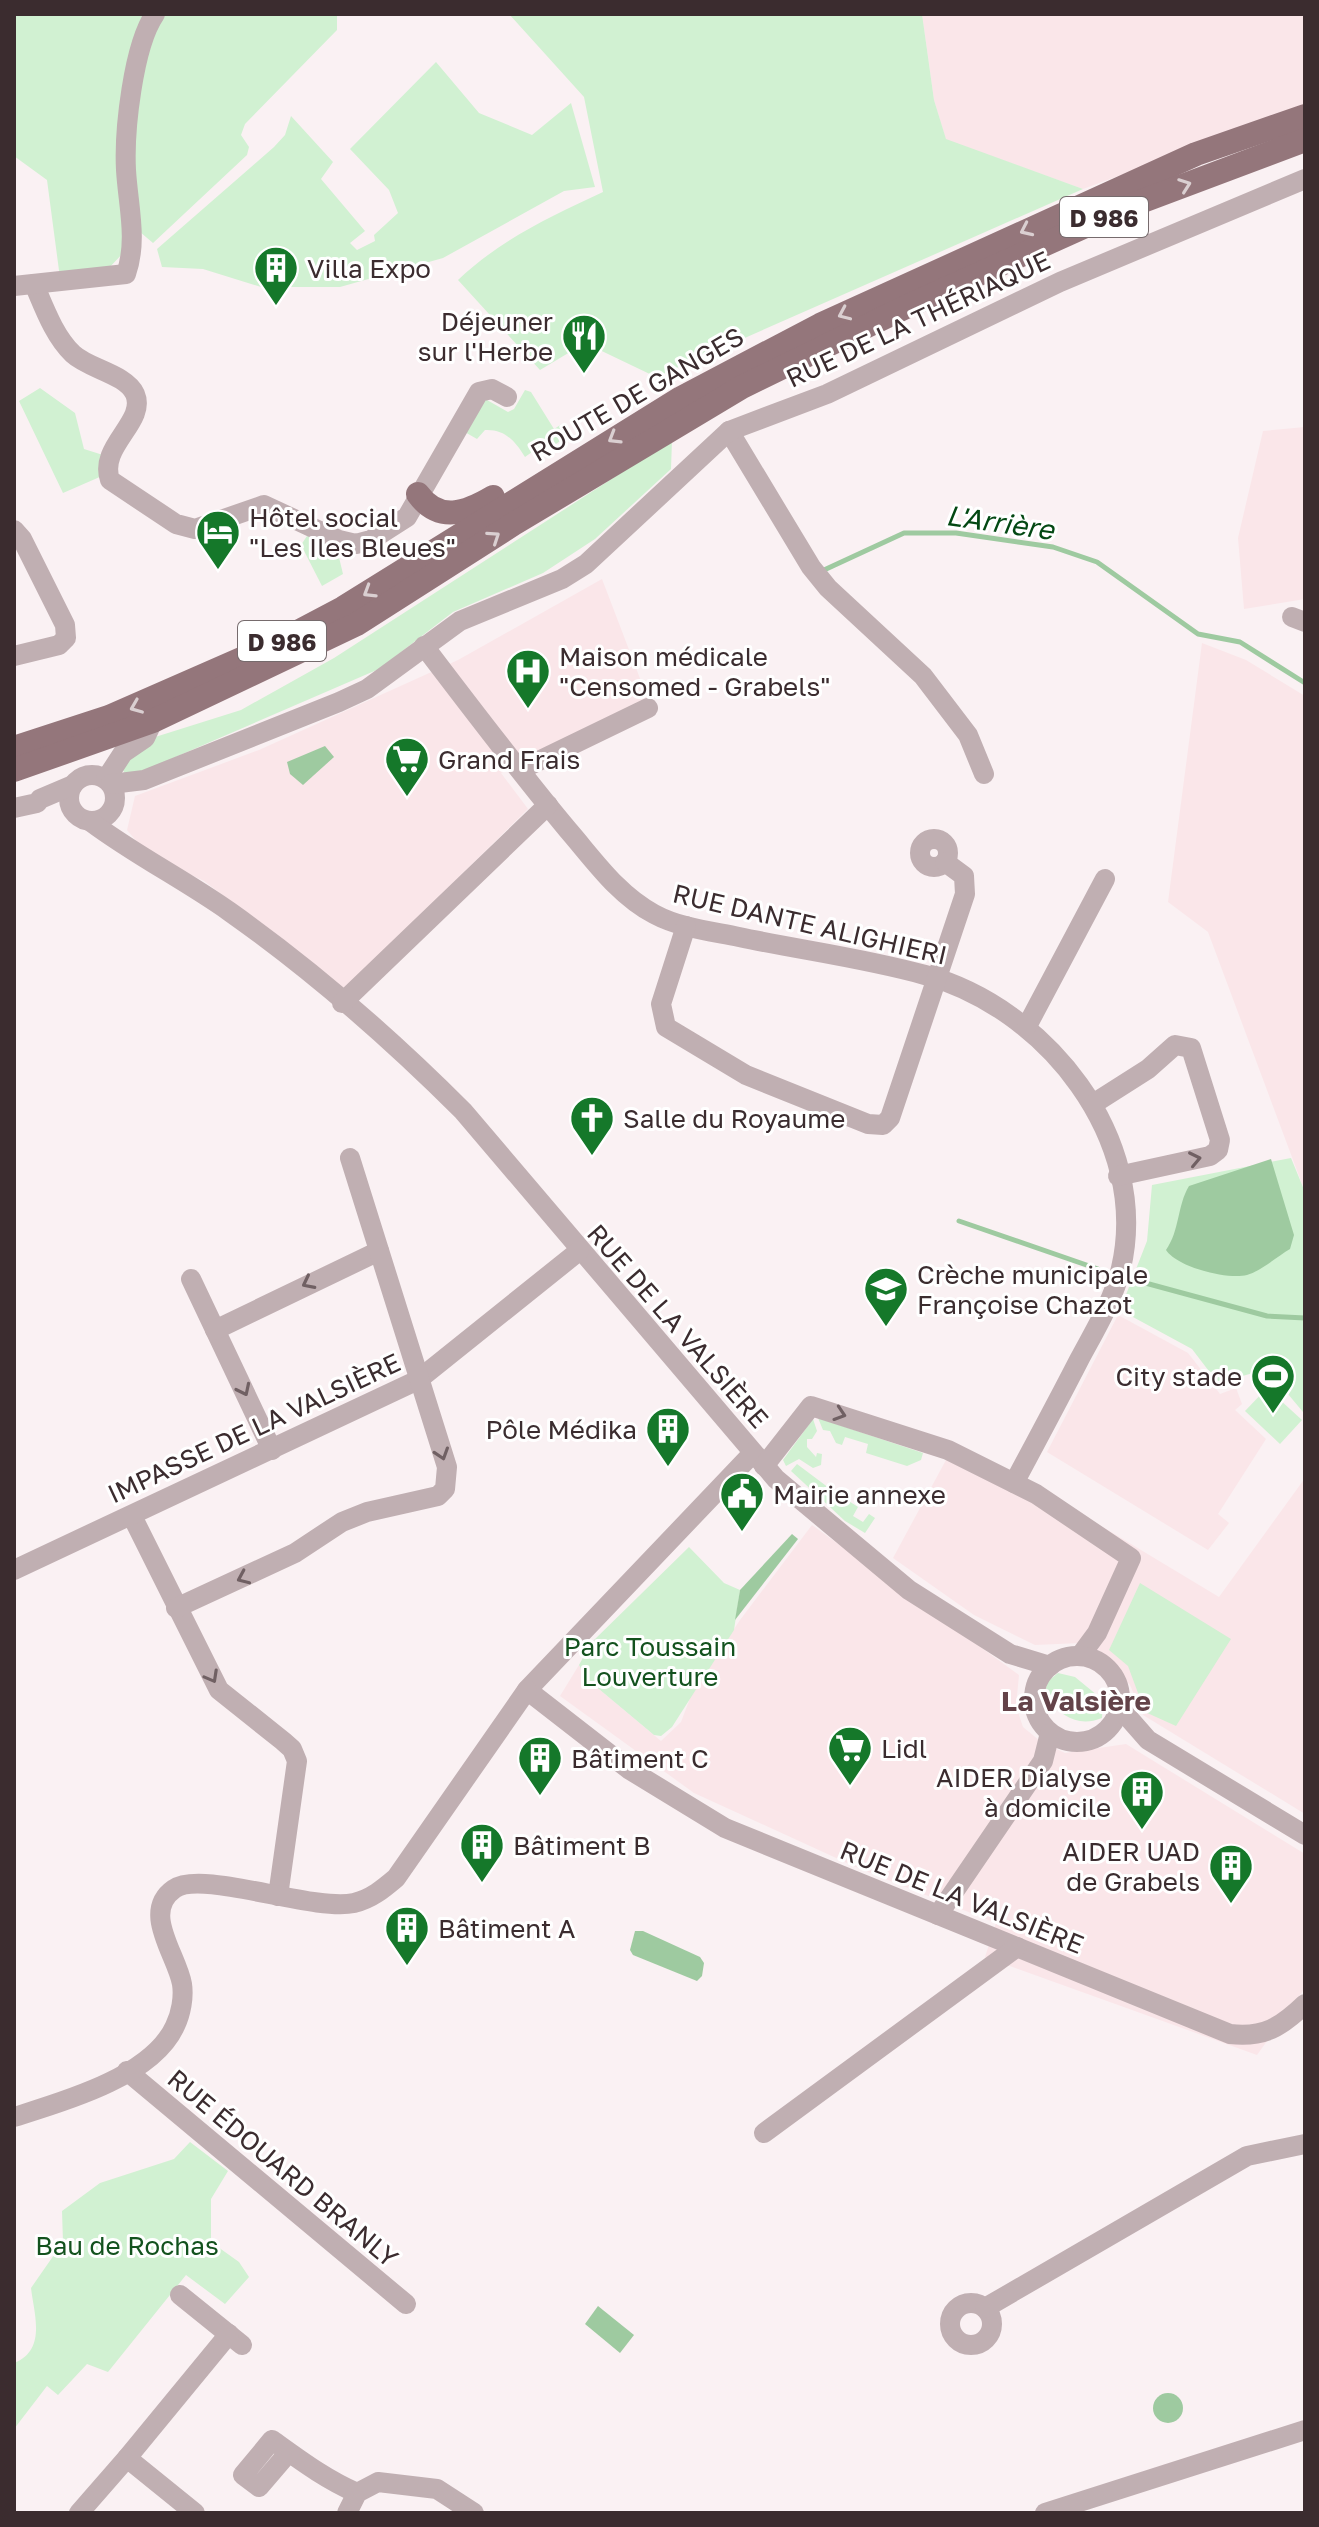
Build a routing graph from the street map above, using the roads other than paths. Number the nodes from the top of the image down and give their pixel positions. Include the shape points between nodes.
1 (155, 14) edge
2 (1305, 116) edge
3 (1305, 140) edge
4 (1305, 179) edge
5 (24, 285) edge
6 (507, 397) dead end
7 (729, 431) junction
8 (529, 489) junction
9 (418, 494) junction
10 (14, 530) edge
11 (424, 646) junction
12 (14, 656) edge
13 (648, 708) dead end
14 (153, 721) junction
15 (14, 748) edge
16 (14, 770) edge
17 (520, 770) junction
18 (984, 774) dead end
19 (144, 780) junction
20 (109, 781) junction
21 (73, 785) junction
22 (37, 803) junction
23 (548, 805) junction
24 (14, 808) edge
25 (113, 808) junction
26 (72, 811) junction
27 (91, 822) junction
28 (134, 854) junction
29 (945, 862) dead end
30 (1105, 879) dead end
31 (686, 926) junction
32 (936, 978) junction
33 (342, 1003) junction
34 (1027, 1026) junction
35 (1093, 1104) junction
36 (350, 1158) dead end
37 (1118, 1176) junction
38 (379, 1251) junction
39 (579, 1251) junction
40 (191, 1279) dead end
41 (215, 1330) junction
42 (418, 1380) junction
43 (272, 1450) junction
44 (759, 1460) junction
45 (1014, 1483) junction
46 (132, 1516) junction
47 (14, 1570) edge
48 (176, 1608) junction
49 (1010, 1654) junction
50 (1090, 1659) junction
51 (1050, 1666) junction
52 (1035, 1689) junction
53 (527, 1690) junction
54 (1119, 1707) junction
55 (1106, 1730) junction
56 (1050, 1733) junction
57 (1148, 1740) junction
58 (1071, 1742) junction
59 (1043, 1761) junction
60 (1305, 1835) edge
61 (278, 1896) junction
62 (938, 1915) junction
63 (1017, 1947) junction
64 (1305, 2004) edge
65 (127, 2071) junction
66 (14, 2117) edge
67 (764, 2133) dead end
68 (1305, 2144) edge
69 (180, 2295) dead end
70 (406, 2304) dead end
71 (985, 2308) dead end
72 (1305, 2430) edge
73 (289, 2452) dead end
74 (127, 2458) junction
75 (357, 2493) junction
76 (79, 2513) edge
77 (195, 2513) edge
78 (347, 2513) edge
79 (474, 2513) edge
80 (1045, 2513) edge

1 - 5 street via 129,103 126,169 132,244 126,274
2 -> 8 main road, ROUTE DE GANGES / D 986 via 1196,154 820,325 681,398
14 -> 3 main road, ROUTE DE GANGES / D 986 via 357,624 742,387 1132,205
4 - 7 street, RUE DE LA THÉRIAQUE via 1060,282 827,394
5 - 9 street via 74,355 129,386 136,396 136,410 108,461 110,480 176,524 202,529 264,505 328,536 362,543 407,517
6 - 9 street via 492,389 479,392
7 - 11 street via 586,564 460,621
7 - 18 street via 811,567 923,676 968,735
8 - 9 main road via 510,487 470,511 447,513 432,510
8 -> 15 main road, ROUTE DE GANGES / D 986 via 343,608 271,646 109,717
10 - 12 street via 65,625 66,638 59,645
11 - 17 street, RUE DANTE ALIGHIERI
11 - 19 street via 367,689
13 - 17 street
14 - 16 main road, ROUTE DE GANGES / D 986
14 - 20 street via 145,738 123,753
17 - 23 street, RUE DANTE ALIGHIERI
19 - 20 street
19 - 25 street
20 - 21 street via 92,775
20 - 25 street
21 - 22 street
21 - 26 street
22 - 24 street
22 - 26 street via 42,809
23 - 31 street, RUE DANTE ALIGHIERI via 629,898
23 - 33 street
25 - 27 street
25 - 28 street
26 - 27 street
27 - 28 street, RUE DE LA VALSIÈRE
28 - 33 street, RUE DE LA VALSIÈRE via 232,913
29 - 32 street via 964,876 965,894
30 - 34 street
31 - 32 street, RUE DANTE ALIGHIERI
31 - 32 street via 661,1004 666,1027 746,1075 868,1124 883,1125 890,1118
32 - 34 street, RUE DANTE ALIGHIERI via 995,1003
33 - 39 street, RUE DE LA VALSIÈRE via 463,1111
34 - 35 street, RUE DANTE ALIGHIERI
35 - 37 street, RUE DANTE ALIGHIERI
37 -> 35 street via 1218,1150 1220,1140 1191,1048 1175,1045
36 - 38 street
37 - 45 street, RUE DANTE ALIGHIERI via 1124,1202 1123,1256 1113,1294
38 -> 41 street
38 - 42 street
39 - 42 street, IMPASSE DE LA VALSIÈRE
39 - 44 street, RUE DE LA VALSIÈRE
40 - 41 street
41 -> 43 street
42 - 43 street, IMPASSE DE LA VALSIÈRE
42 -> 48 street via 447,1467 445,1489 438,1496 342,1522 295,1553
43 - 46 street, IMPASSE DE LA VALSIÈRE
44 -> 45 street via 811,1406 948,1450
44 - 49 street via 890,1575
44 - 53 street, RUE DE LA VALSIÈRE
45 - 50 street via 1131,1558
46 - 47 street, IMPASSE DE LA VALSIÈRE
46 - 48 street
48 -> 61 street via 219,1690 292,1749 297,1761
49 - 51 street
49 - 52 street
50 - 51 street via 1059,1660
50 - 54 street via 1116,1682
51 - 52 street
52 - 56 street via 1036,1713
53 - 61 street via 396,1878 349,1904
53 - 62 street, RUE DE LA VALSIÈRE via 630,1770 702,1815
54 - 55 street
54 - 57 street
55 - 57 street
55 - 58 street via 1084,1742
56 - 58 street
56 - 59 street
57 - 60 street
58 - 59 street
59 - 62 street
61 - 65 street via 193,1882 172,1890 162,1905 160,1922 182,1987 178,2018 168,2037
62 - 63 street, RUE DE LA VALSIÈRE
63 - 64 street, RUE DE LA VALSIÈRE via 1230,2034 1273,2031
63 - 67 street
65 - 66 street via 76,2098
65 - 70 street, RUE ÉDOUARD BRANLY
68 - 71 street via 1247,2156
69 - 74 street via 235,2340
72 - 80 street
73 - 75 street via 323,2478
74 - 76 street
74 - 77 street
75 - 78 street
75 - 79 street via 378,2482 437,2489

